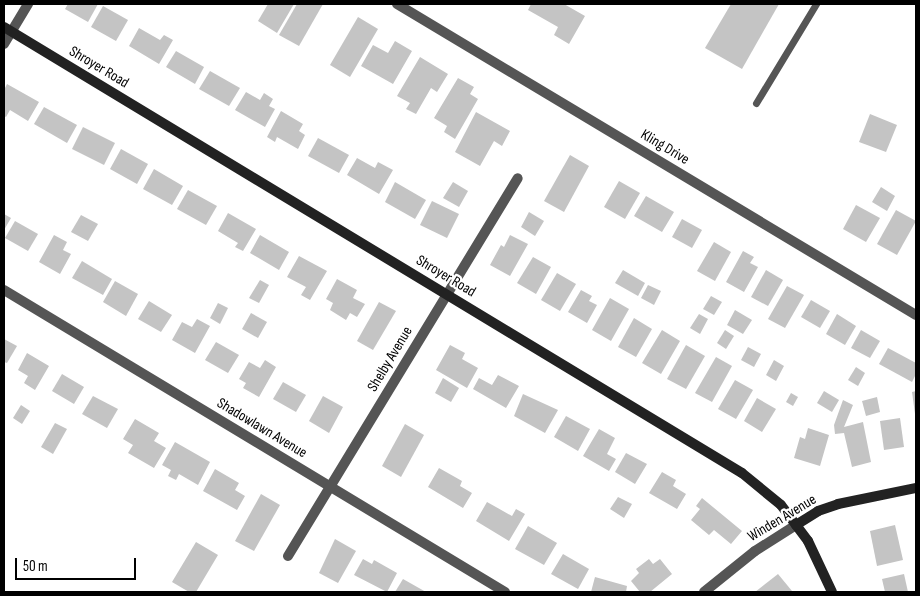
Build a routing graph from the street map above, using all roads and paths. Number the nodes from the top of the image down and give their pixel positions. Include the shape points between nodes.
1 (28, 4) edge
2 (398, 4) edge
3 (816, 4) edge
4 (8, 29) edge
5 (4, 44) edge
6 (756, 103) dead end
7 (518, 178) dead end
8 (4, 290) edge
9 (447, 294) junction
10 (916, 316) edge
11 (330, 487) junction
12 (916, 488) edge
13 (796, 525) junction
14 (288, 556) dead end
15 (505, 592) edge
16 (704, 592) edge
17 (832, 592) edge

1 - 4 street
2 - 10 street, Kling Drive
3 - 6 lane
4 - 5 street
4 - 9 main road, Shroyer Road
7 - 9 street, Shelby Avenue
8 - 11 street, Shadowlawn Avenue
9 - 11 street, Shelby Avenue
9 - 13 main road, Shroyer Road via 742,473 781,505
11 - 14 street, Shelby Avenue
11 - 15 street, Shadowlawn Avenue
12 - 13 main road, Winden Avenue via 838,504 818,511
13 - 16 street, Winden Avenue via 755,551
13 - 17 main road, Shroyer Road via 808,541

